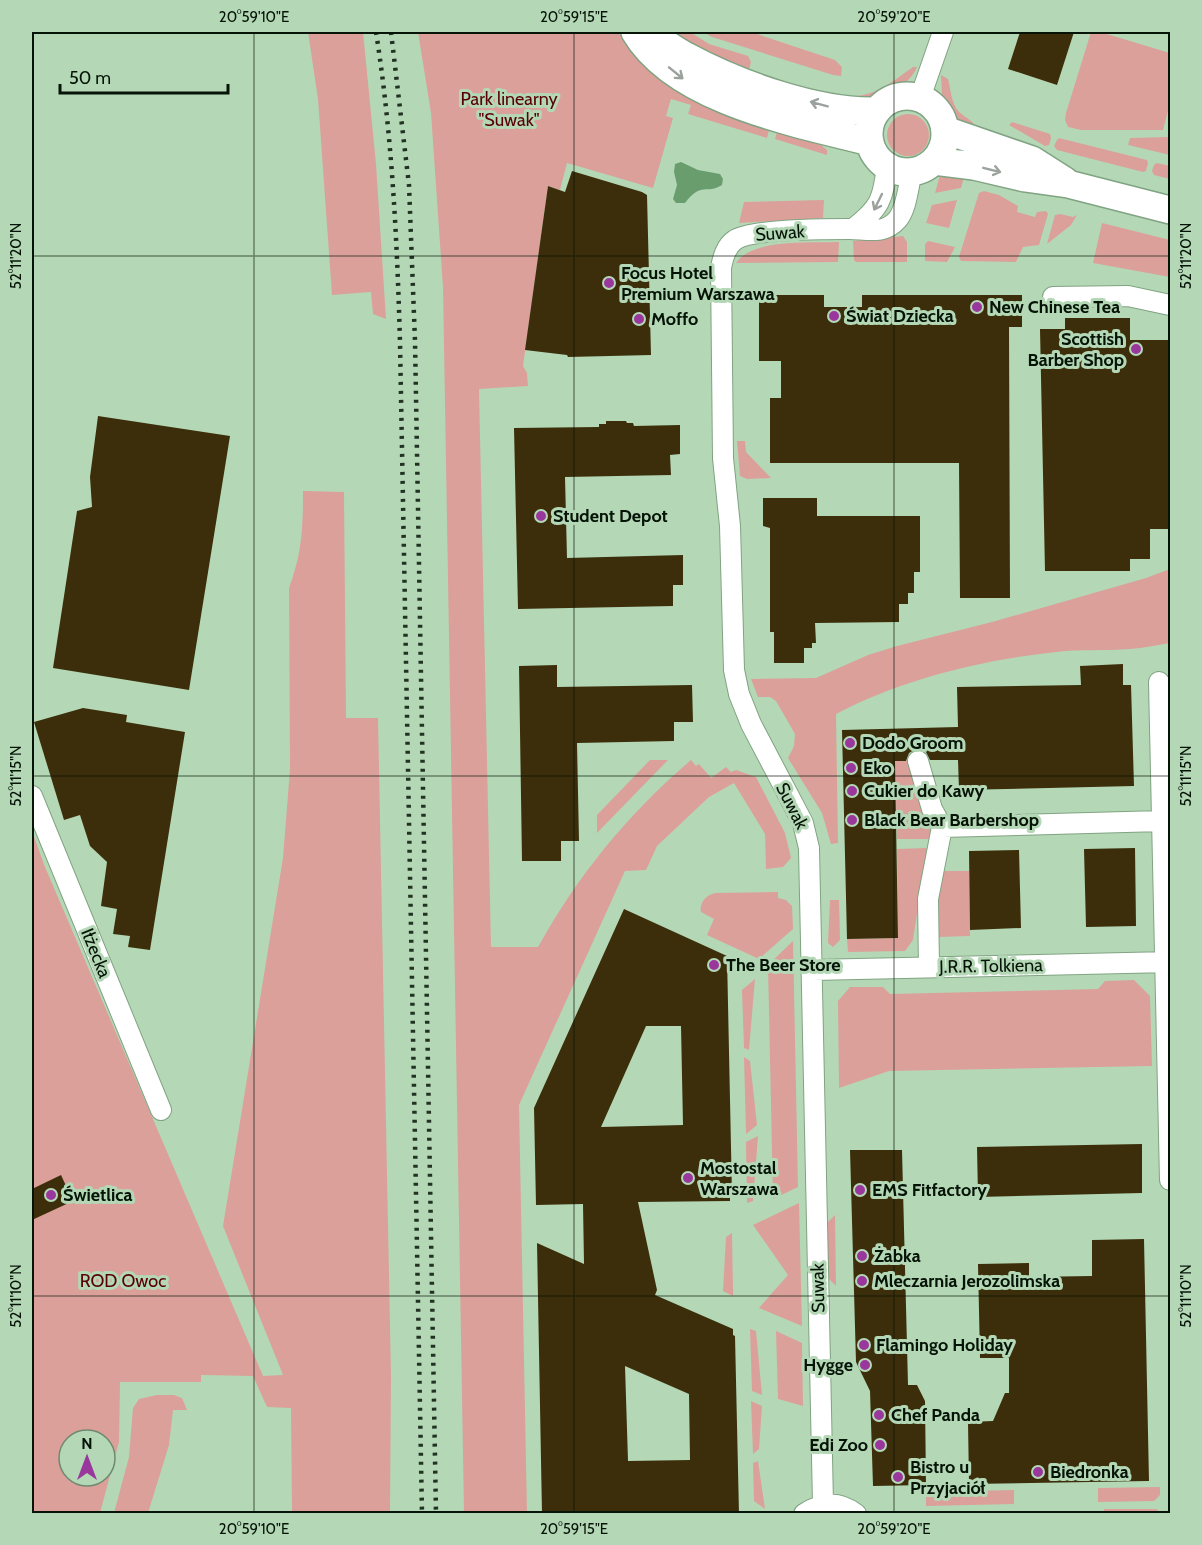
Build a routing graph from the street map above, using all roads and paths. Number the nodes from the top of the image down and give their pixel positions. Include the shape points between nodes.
1 (635, 32) edge
2 (648, 32) edge
3 (943, 32) edge
4 (920, 98) junction
5 (877, 111) junction
6 (945, 130) junction
7 (870, 142) junction
8 (911, 166) junction
9 (1068, 184) junction
10 (1170, 210) edge
11 (1053, 297) dead end
12 (1170, 305) edge
13 (1159, 682) dead end
14 (1165, 737) edge
15 (918, 761) dead end
16 (32, 796) edge
17 (1162, 821) junction
18 (942, 827) junction
19 (1168, 962) edge
20 (929, 967) junction
21 (812, 970) junction
22 (161, 1110) dead end
23 (1170, 1180) edge
24 (823, 1504) junction
25 (804, 1514) edge
26 (856, 1514) edge

1 -> 7 street via 656,57 682,78 710,93 771,116
5 -> 2 street via 828,107 743,82 684,55
3 - 4 street
4 - 5 street via 901,96
4 - 6 street via 937,110
5 - 7 street via 870,126
6 - 8 street via 941,152
6 - 9 street via 1032,160
7 - 8 street via 880,161
8 -> 9 street via 974,166
8 - 21 street, Suwak via 883,191 871,214 853,229 743,236 725,251 721,268 723,458 730,526 734,670 751,724 806,831
9 - 10 street
11 - 12 street via 1128,296
13 - 14 street
14 - 17 street
15 - 18 street via 932,809
16 - 22 street, Iłżecka
17 - 18 street
17 - 19 street
18 - 20 street via 928,898
19 - 20 street, J.R.R. Tolkiena
19 - 23 street
20 - 21 street, J.R.R. Tolkiena
21 - 24 street, Suwak
24 - 25 street
24 - 26 street via 838,1505

